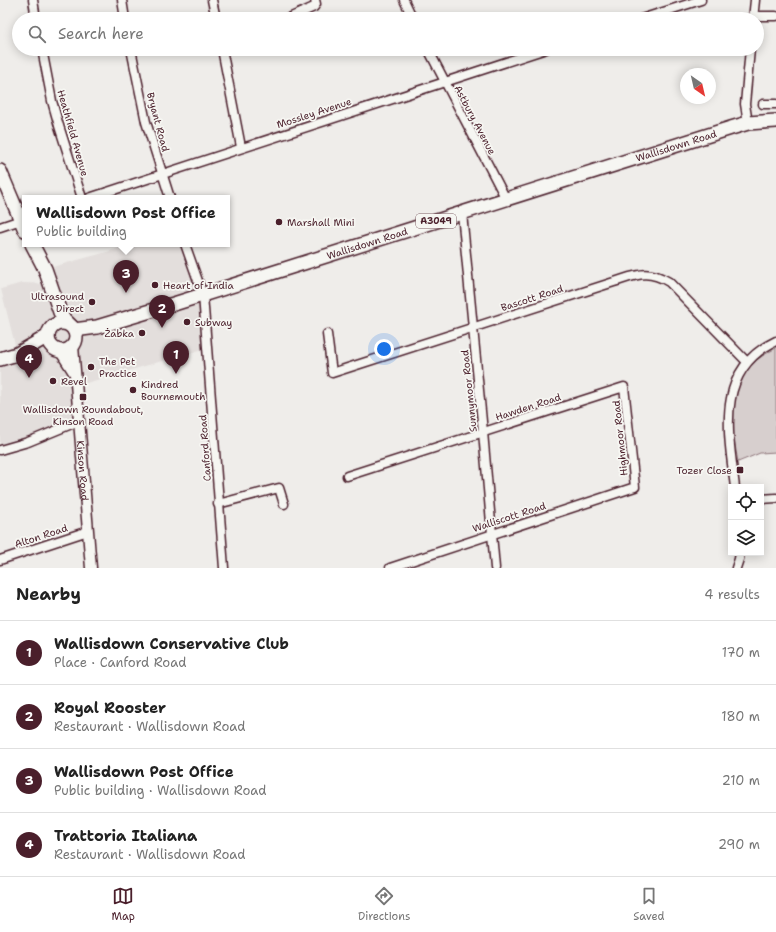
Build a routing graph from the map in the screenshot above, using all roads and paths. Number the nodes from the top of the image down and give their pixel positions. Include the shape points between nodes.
1 (33, 0) edge
2 (122, 0) edge
3 (212, 0) edge
4 (315, 0) edge
5 (404, 0) edge
6 (699, 0) edge
7 (755, 0) edge
8 (35, 12) edge
9 (125, 12) edge
10 (215, 12) edge
11 (303, 12) edge
12 (410, 12) edge
13 (662, 12) edge
14 (754, 12) edge
15 (776, 16) edge
16 (764, 17) edge
17 (43, 56) edge
18 (132, 56) edge
19 (223, 56) edge
20 (432, 56) edge
21 (524, 56) edge
22 (749, 56) edge
23 (444, 81) junction
24 (763, 104) dead end
25 (776, 104) edge
26 (776, 121) edge
27 (748, 123) junction
28 (241, 147) junction
29 (0, 171) edge
30 (162, 174) junction
31 (81, 195) edge
32 (98, 195) edge
33 (169, 195) edge
34 (506, 199) junction
35 (462, 213) junction
36 (22, 221) edge
37 (22, 223) edge
38 (0, 228) edge
39 (34, 247) edge
40 (186, 247) edge
41 (54, 295) junction
42 (203, 295) junction
43 (472, 327) junction
44 (48, 334) junction
45 (327, 334) dead end
46 (74, 336) junction
47 (776, 341) edge
48 (58, 351) junction
49 (17, 354) junction
50 (0, 359) edge
51 (747, 362) junction
52 (75, 374) junction
53 (624, 387) joint
54 (79, 421) junction
55 (484, 432) junction
56 (0, 450) edge
57 (347, 476) dead end
58 (734, 484) edge
59 (636, 487) joint
60 (776, 498) edge
61 (764, 499) edge
62 (218, 504) junction
63 (284, 504) dead end
64 (88, 531) junction
65 (492, 533) junction
66 (740, 556) edge
67 (0, 560) edge
68 (91, 568) edge
69 (224, 568) edge
70 (390, 568) edge
71 (495, 568) edge
72 (736, 568) edge

1 - 8 street
2 - 9 street
3 - 10 street
4 - 11 street via 314,7
5 - 12 street
6 - 13 street
7 - 14 street
15 - 16 street
17 - 31 street, Heathfield Avenue via 52,101
18 - 30 street, Bryant Road via 144,115
19 - 28 street
20 - 23 street, Astbury Avenue
21 - 23 street, Mossley Avenue
22 - 27 street via 745,104
23 - 28 street, Mossley Avenue
23 - 34 street, Astbury Avenue
24 - 25 street
26 - 27 main road, Wallisdown Road / A3049
27 - 34 main road, Wallisdown Road / A3049
28 - 30 street, Mossley Avenue
29 - 36 main road
30 - 32 street, Mossley Avenue
30 - 33 street, Bryant Road
34 - 35 main road, Wallisdown Road / A3049
35 - 42 main road, Wallisdown Road / A3049
35 - 43 street, Sunnymoor Road
37 - 38 street
39 - 41 main road
40 - 42 street
41 - 44 main road
41 - 46 main road
42 - 46 main road, Wallisdown Road / A3049
42 - 62 street, Canford Road
43 - 45 street, Bascott Road via 332,373
43 - 51 street, Bascott Road via 638,274 649,274 670,282
43 - 55 street, Sunnymoor Road
44 - 46 main road via 57,324 65,323
44 - 48 main road via 49,344
44 - 49 main road
46 - 48 main road via 70,350
46 - 52 street, Kinson Road
47 - 51 street
48 - 49 main road
48 - 52 street, Kinson Road
49 - 50 main road
51 - 58 street via 732,389 729,405
52 - 54 street, Kinson Road
53 - 55 street, Hawden Road
53 - 59 street, Highmoor Road
54 - 56 street via 28,442
54 - 64 street, Kinson Road
55 - 57 street, Hawden Road
55 - 65 street, Sunnymoor Road
59 - 65 street, Walliscott Road
60 - 61 street
62 - 63 street via 279,488
62 - 69 street, Canford Road
64 - 67 street, Alton Road
64 - 68 street, Kinson Road
65 - 70 street, Walliscott Road
65 - 71 street, Sunnymoor Road
66 - 72 street

